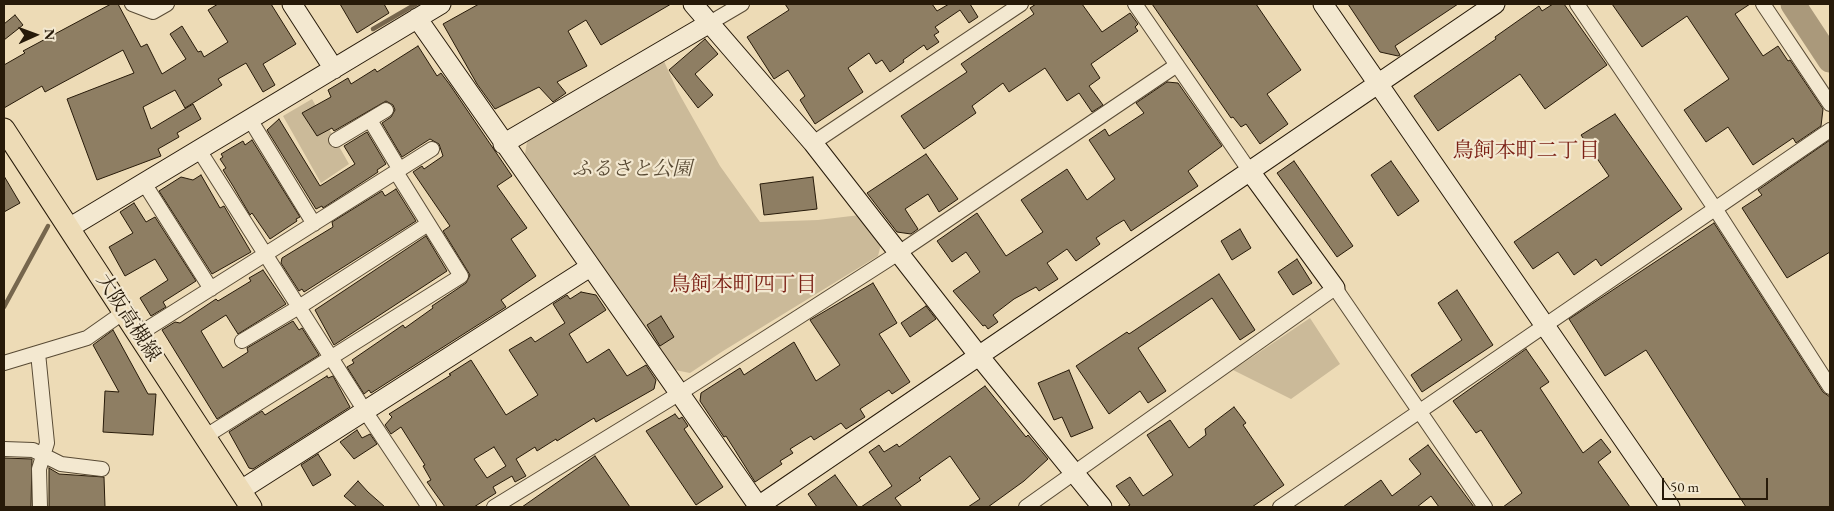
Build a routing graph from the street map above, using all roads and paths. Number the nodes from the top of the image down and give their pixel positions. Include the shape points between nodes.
1 (132, 4) edge
2 (167, 4) edge
3 (292, 4) edge
4 (441, 4) edge
5 (693, 4) edge
6 (742, 4) edge
7 (1022, 4) edge
8 (1135, 4) edge
9 (1323, 4) edge
10 (1496, 4) edge
11 (1577, 4) edge
12 (1763, 4) edge
13 (417, 18) junction
14 (708, 24) junction
15 (1177, 65) junction
16 (334, 69) junction
17 (1377, 83) junction
18 (1830, 104) edge
19 (386, 110) dead end
20 (370, 120) junction
21 (251, 121) junction
22 (4, 129) edge
23 (1830, 130) edge
24 (336, 140) dead end
25 (503, 144) junction
26 (813, 144) junction
27 (432, 149) dead end
28 (200, 150) junction
29 (1249, 170) junction
30 (398, 171) junction
31 (144, 183) junction
32 (1716, 210) junction
33 (314, 224) junction
34 (428, 224) junction
35 (70, 228) junction
36 (900, 252) junction
37 (266, 255) junction
38 (590, 267) junction
39 (1335, 288) junction
40 (211, 289) junction
41 (299, 307) junction
42 (124, 312) junction
43 (1545, 326) junction
44 (139, 334) junction
45 (242, 341) dead end
46 (38, 352) junction
47 (979, 356) junction
48 (332, 359) junction
49 (4, 363) edge
50 (1830, 387) edge
51 (680, 393) junction
52 (365, 411) junction
53 (1418, 412) junction
54 (206, 436) junction
55 (4, 449) edge
56 (42, 454) junction
57 (102, 469) dead end
58 (1075, 473) junction
59 (246, 499) edge
60 (40, 507) edge
61 (429, 507) edge
62 (494, 507) edge
63 (758, 507) edge
64 (1026, 507) edge
65 (1102, 507) edge
66 (1280, 507) edge
67 (1485, 507) edge
68 (1670, 507) edge

1 - 2 street via 153,12
3 - 16 street
4 - 13 street
5 - 14 street
6 - 14 street
7 - 26 street
8 - 15 street
9 - 17 street
10 - 17 street
11 - 32 street
12 - 18 street
13 - 16 street
13 - 25 street
14 - 25 street
14 - 26 street
15 - 29 street
15 - 36 street
16 - 21 street
17 - 29 street
17 - 43 street
19 - 20 street
20 - 24 street
20 - 30 street
21 - 28 street
21 - 33 street
22 - 35 main road, 大阪高槻線
23 - 32 street
25 - 38 street
26 - 36 street
27 - 30 street
28 - 31 street
28 - 37 street
29 - 39 street
29 - 47 street
30 - 33 street
30 - 34 street
31 - 35 street
31 - 40 street
32 - 43 street
32 - 50 street
33 - 37 street
34 - 41 street
34 - 48 street via 461,276
35 - 42 main road, 大阪高槻線
36 - 47 street
36 - 51 street
37 - 40 street
37 - 41 street
38 - 51 street
38 - 52 street
39 - 53 street
39 - 58 street
40 - 44 street
41 - 45 street
41 - 48 street
42 - 44 main road, 大阪高槻線
42 - 46 street via 87,338
43 - 53 street
43 - 68 street
44 - 54 main road, 大阪高槻線
46 - 49 street
46 - 56 street via 47,443
47 - 58 street
47 - 63 street
48 - 52 street
48 - 54 street
51 - 62 street
51 - 63 street
52 - 59 street
52 - 61 street
53 - 66 street
53 - 67 street
54 - 59 main road, 大阪高槻線
55 - 56 street via 33,450
56 - 57 street via 61,464
56 - 60 street via 38,469
58 - 64 street
58 - 65 street

